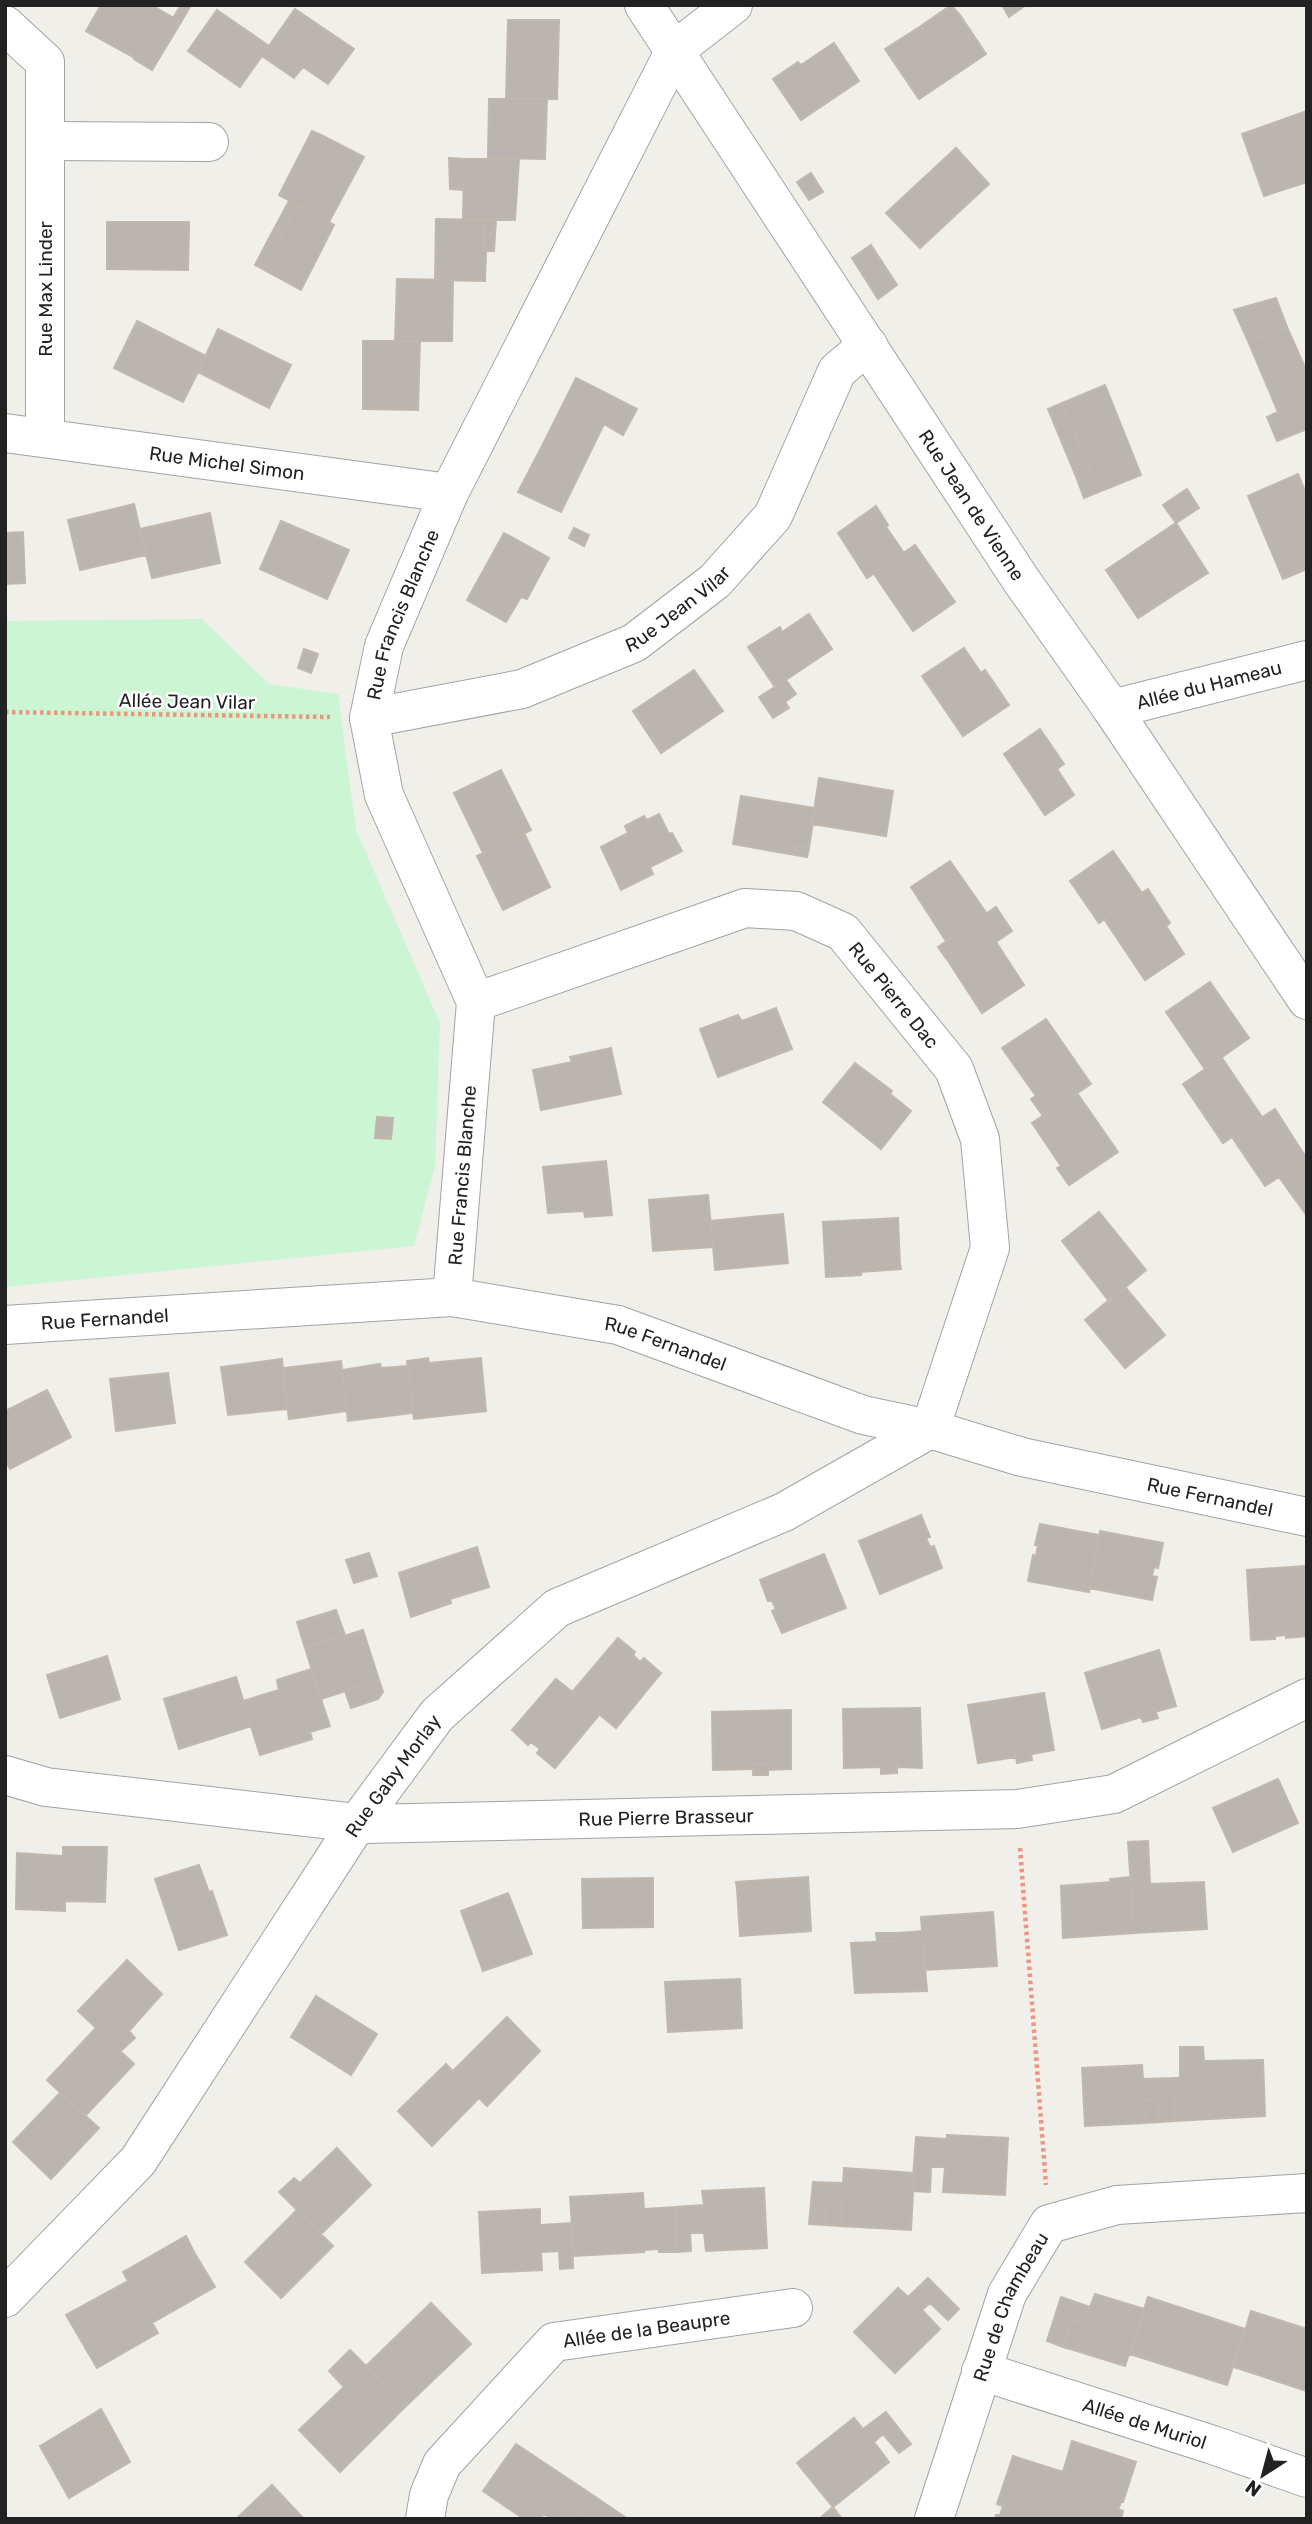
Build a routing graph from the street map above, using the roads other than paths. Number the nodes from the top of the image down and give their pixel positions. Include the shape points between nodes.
1 (644, 5) edge
2 (733, 5) edge
3 (5, 25) edge
4 (674, 50) junction
5 (45, 141) junction
6 (209, 142) dead end
7 (868, 345) junction
8 (5, 433) edge
9 (45, 436) junction
10 (449, 493) junction
11 (1307, 660) edge
12 (1112, 709) junction
13 (369, 718) junction
14 (1307, 1000) edge
15 (476, 1002) junction
16 (452, 1297) junction
17 (5, 1325) edge
18 (930, 1429) junction
19 (1307, 1517) edge
20 (1307, 1698) edge
21 (5, 1775) edge
22 (358, 1822) junction
23 (1307, 2193) edge
24 (5, 2298) edge
25 (793, 2308) dead end
26 (981, 2371) junction
27 (1307, 2478) edge
28 (425, 2519) edge
29 (934, 2519) edge

1 - 4 street, Rue Jean de Vienne
2 - 4 street
3 - 5 street, Rue Max Linder via 45,62
4 - 7 street, Rue Jean de Vienne
4 - 10 street, Rue Francis Blanche
5 - 6 street
5 - 9 street, Rue Max Linder
7 - 12 street, Rue Jean de Vienne via 1021,580
7 - 13 street, Rue Jean Vilar via 837,370 773,516 715,581 634,643 522,690
8 - 9 street, Rue Michel Simon
9 - 10 street, Rue Michel Simon
10 - 13 street, Rue Francis Blanche via 384,646
11 - 12 street, Allée du Hameau
12 - 14 street, Rue Jean de Vienne
13 - 15 street, Rue Francis Blanche via 384,795
15 - 16 street, Rue Francis Blanche
15 - 18 street, Rue Pierre Dac via 745,908 796,911 843,932 954,1069 980,1139 990,1248
16 - 17 street, Rue Fernandel
16 - 18 street, Rue Fernandel via 618,1325 863,1415
18 - 19 street, Rue Fernandel via 1021,1457
18 - 22 street, Rue Gaby Morlay via 784,1511 557,1608 437,1715
20 - 22 street, Rue Pierre Brasseur via 1114,1794 1017,1809
21 - 22 street, Rue Pierre Brasseur via 46,1787
22 - 24 street, Rue Gaby Morlay via 138,2161
23 - 26 street, Rue de Chambeau via 1117,2205 1049,2224 1007,2294
25 - 28 street, Allée de la Beaupre via 554,2342 442,2464
26 - 27 street, Allée de Muriol
26 - 29 street, Rue de Chambeau

